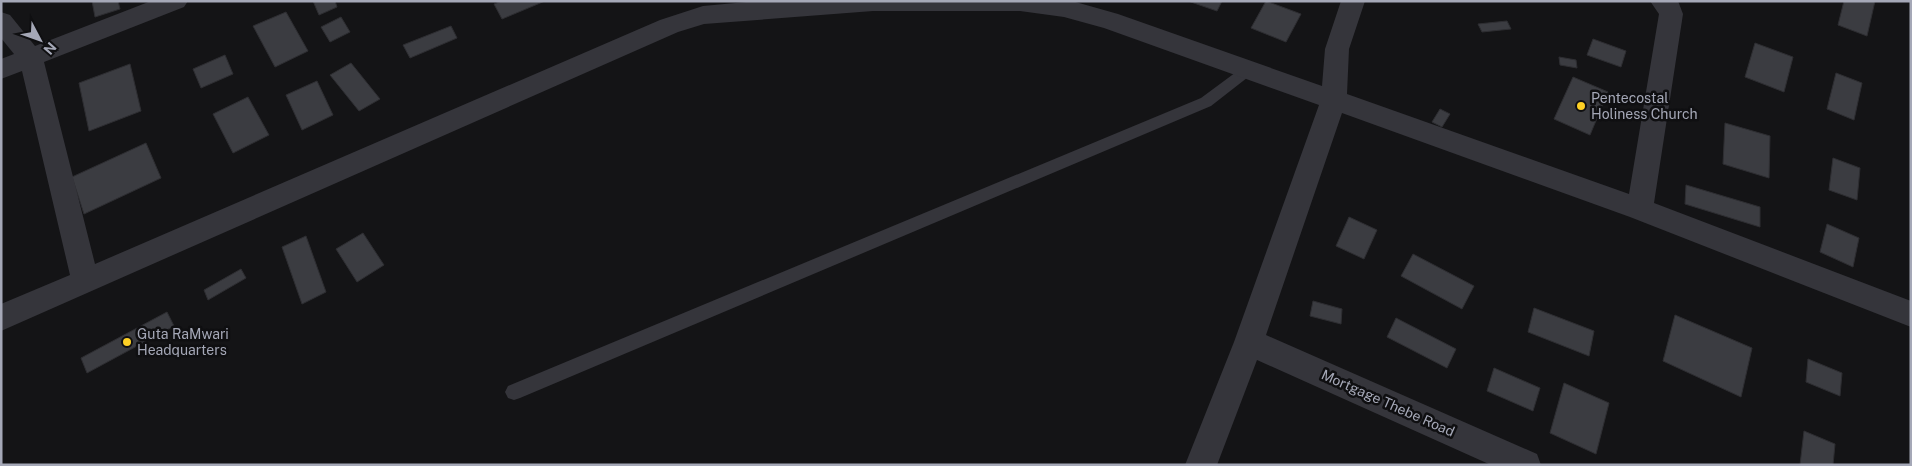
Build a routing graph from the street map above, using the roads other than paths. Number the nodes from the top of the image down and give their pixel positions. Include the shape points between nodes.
1 (176, 1) edge
2 (1353, 1) edge
3 (1662, 1) edge
4 (1, 22) edge
5 (31, 58) junction
6 (1, 69) edge
7 (1247, 70) junction
8 (1334, 100) junction
9 (1640, 209) junction
10 (86, 282) junction
11 (1911, 314) edge
12 (1, 318) edge
13 (1249, 342) junction
14 (514, 392) dead end
15 (1201, 465) edge
16 (1526, 465) edge

1 - 5 street
2 - 8 street via 1337,49
3 - 9 street via 1671,14
4 - 5 street
5 - 6 street
5 - 10 street
7 - 8 street
7 - 10 street via 1109,20 1064,8 1020,2 874,2 703,15 669,26
7 - 14 lane via 1206,102
8 - 9 street
8 - 13 street
9 - 11 street
10 - 12 street
13 - 15 street
13 - 16 street, Mortgage Thebe Road

